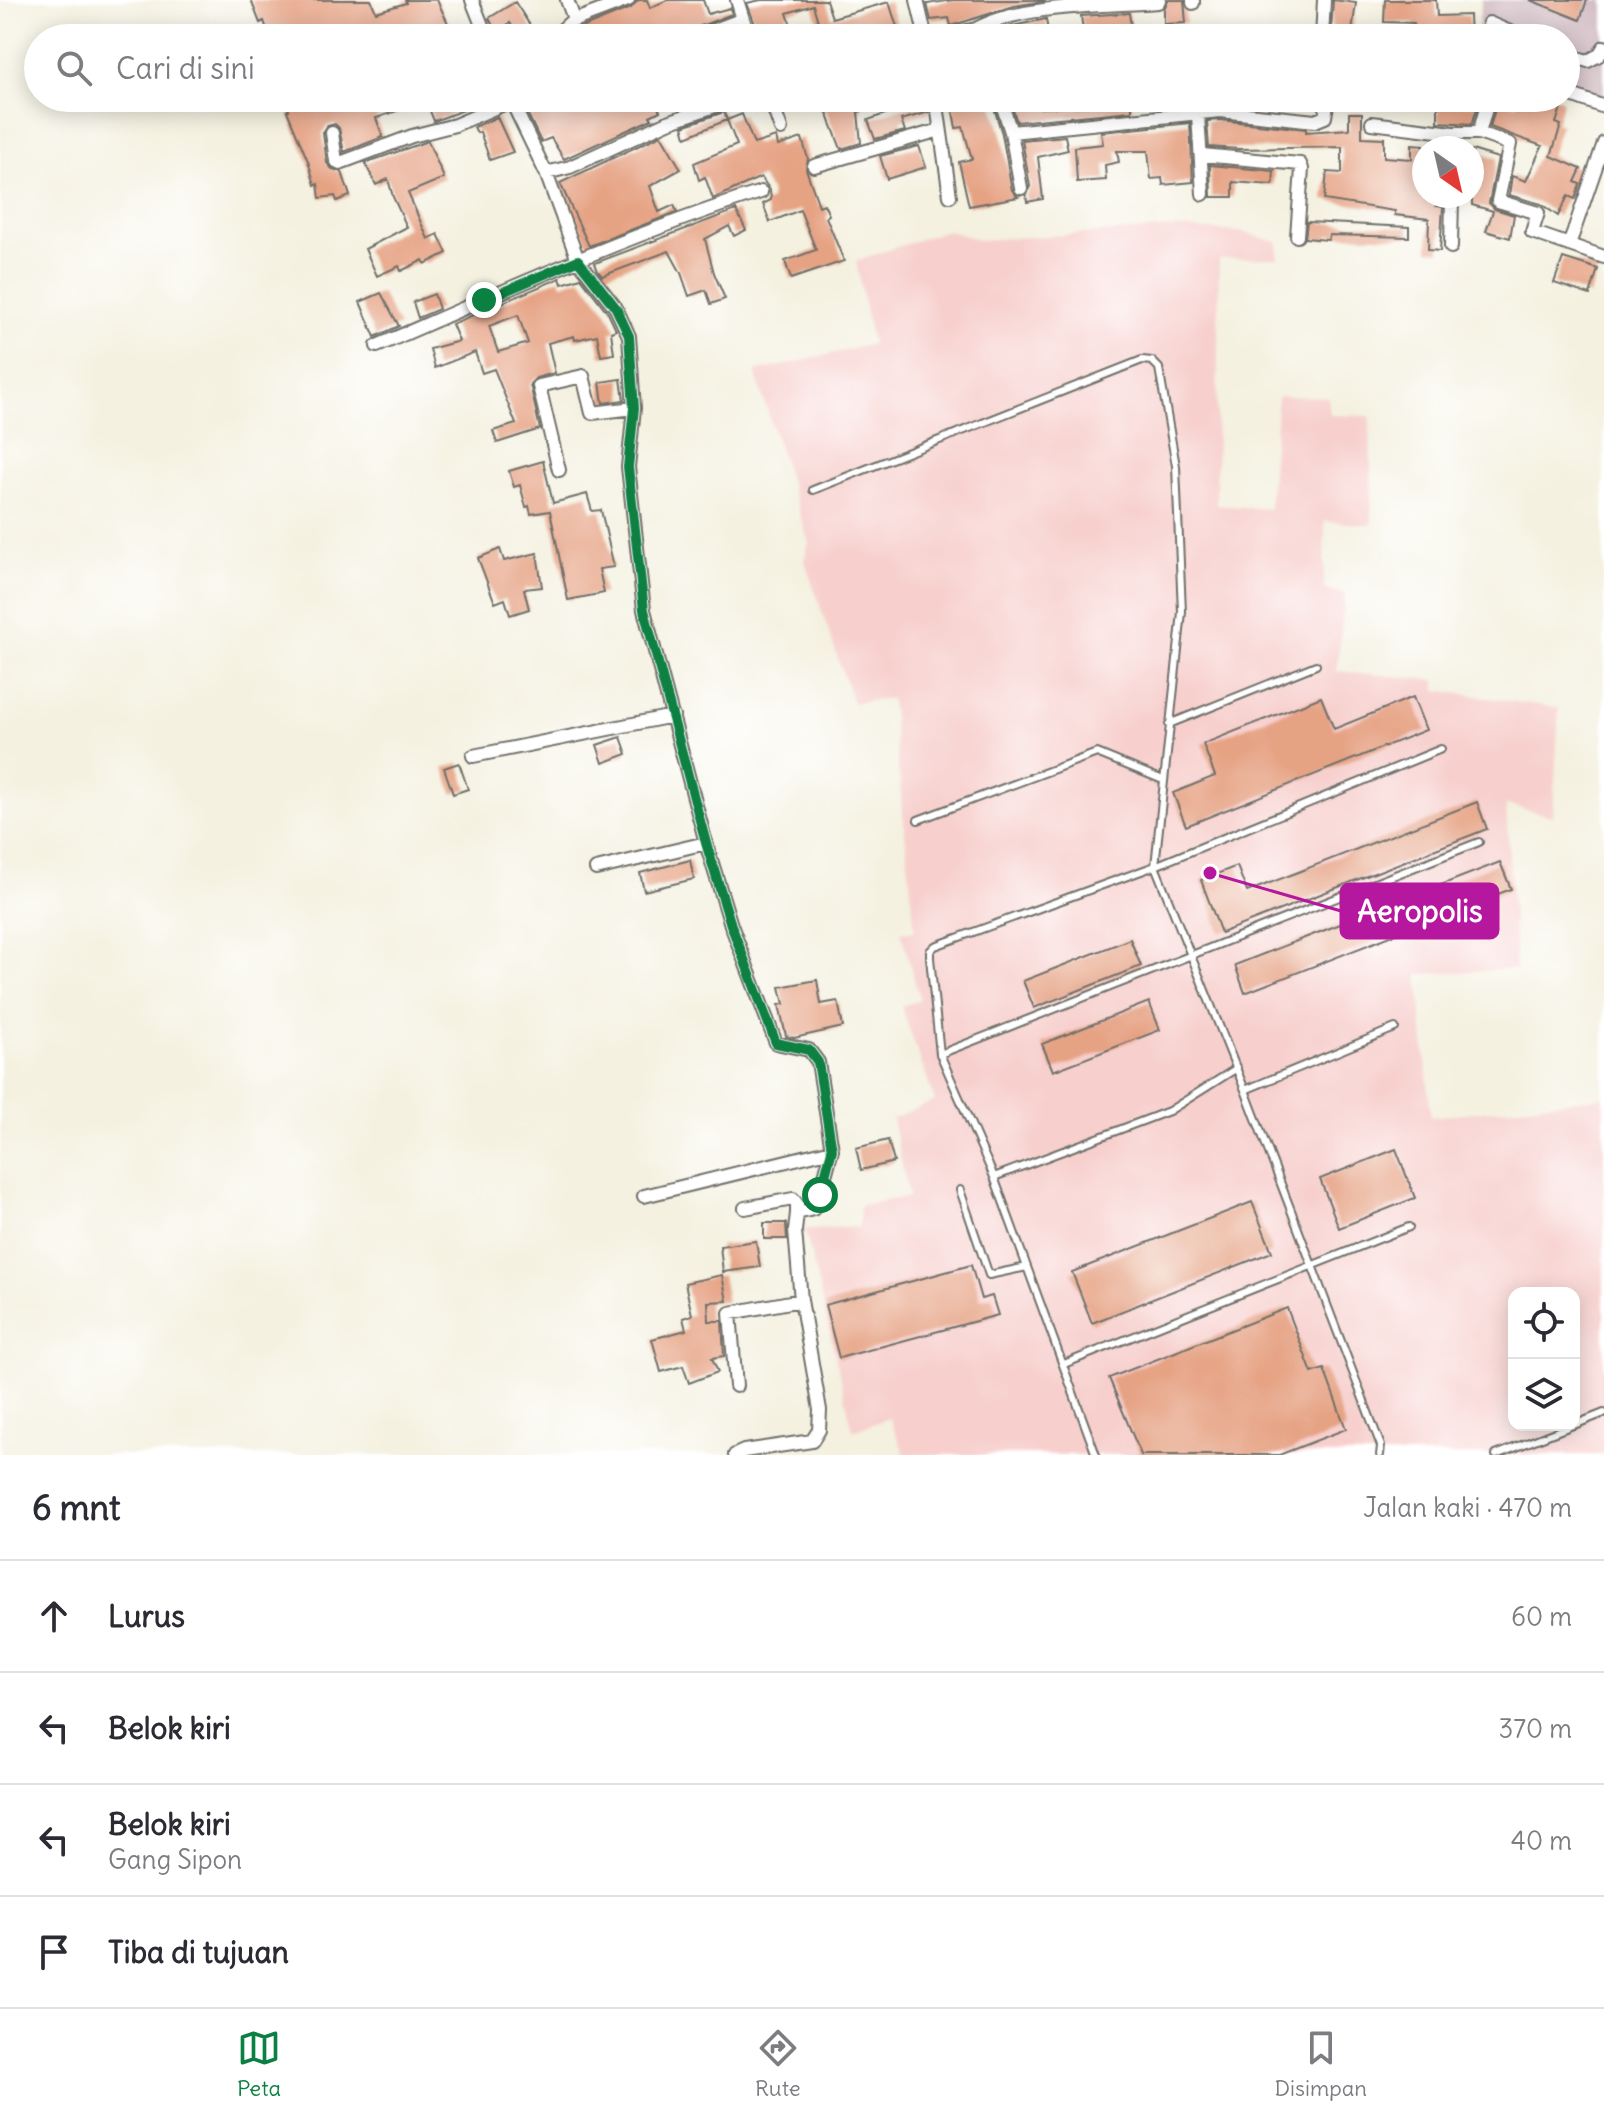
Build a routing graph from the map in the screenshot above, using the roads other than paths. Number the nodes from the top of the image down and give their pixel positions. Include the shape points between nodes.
1 (472, 0) edge
2 (567, 0) edge
3 (628, 0) edge
4 (737, 0) edge
5 (917, 0) edge
6 (1159, 0) edge
7 (1324, 0) edge
8 (743, 19) junction
9 (573, 21) junction
10 (481, 24) edge
11 (569, 24) edge
12 (730, 24) edge
13 (745, 24) edge
14 (923, 24) edge
15 (988, 24) edge
16 (1323, 24) edge
17 (1604, 47) edge
18 (1580, 59) edge
19 (1580, 98) edge
20 (1604, 107) edge
21 (483, 112) edge
22 (517, 112) edge
23 (697, 112) edge
24 (775, 112) edge
25 (938, 112) edge
26 (1005, 112) edge
27 (1214, 112) edge
28 (1230, 112) edge
29 (1326, 112) edge
30 (1485, 112) edge
31 (1198, 115) junction
32 (1372, 123) dead end
33 (781, 129) dead end
34 (940, 130) junction
35 (1011, 132) junction
36 (332, 133) dead end
37 (1453, 133) joint
38 (1479, 133) junction
39 (1604, 143) edge
40 (1202, 155) junction
41 (814, 166) dead end
42 (546, 173) junction
43 (1021, 188) dead end
44 (761, 192) dead end
45 (1203, 194) dead end
46 (950, 196) dead end
47 (1452, 208) edge
48 (1297, 236) dead end
49 (1569, 245) junction
50 (1451, 247) dead end
51 (1604, 257) edge
52 (578, 260) junction
53 (377, 346) dead end
54 (634, 408) junction
55 (559, 470) dead end
56 (813, 490) dead end
57 (1316, 665) dead end
58 (673, 716) junction
59 (1169, 724) junction
60 (1441, 749) dead end
61 (473, 756) dead end
62 (1163, 780) junction
63 (918, 820) dead end
64 (1479, 842) dead end
65 (706, 843) junction
66 (1155, 866) junction
67 (596, 869) dead end
68 (1192, 955) junction
69 (1395, 1028) dead end
70 (940, 1054) junction
71 (1237, 1068) junction
72 (1245, 1090) junction
73 (832, 1150) junction
74 (994, 1177) junction
75 (960, 1190) dead end
76 (644, 1196) dead end
77 (745, 1208) dead end
78 (797, 1213) junction
79 (1409, 1227) dead end
80 (1312, 1264) junction
81 (1027, 1267) junction
82 (801, 1300) junction
83 (1064, 1364) junction
84 (736, 1386) dead end
85 (1604, 1413) edge
86 (1580, 1423) edge
87 (1558, 1431) edge
88 (735, 1455) edge
89 (1096, 1455) edge
90 (1381, 1455) edge
91 (1496, 1455) edge

1 - 10 street
2 - 9 street
3 - 9 street
4 - 8 street
5 - 14 street
6 - 15 street via 1035,12
7 - 16 street
8 - 12 street
8 - 13 street
9 - 11 street
17 - 18 street via 1588,61
19 - 20 street
21 - 36 street via 340,163
22 - 42 street
23 - 42 street
24 - 33 street
25 - 34 street
26 - 35 street
27 - 31 street
28 - 29 street via 1315,121
30 - 38 street
31 - 35 street
31 - 40 street
32 - 37 street
34 - 41 street
34 - 46 street
35 - 43 street
37 - 38 street
38 - 49 street via 1510,144 1498,201 1538,213 1532,232
39 - 49 street
40 - 45 street
40 - 48 street via 1300,164
42 - 52 street
44 - 52 street
47 - 50 street
49 - 51 street
52 - 53 street
52 - 54 street via 616,308 629,336
54 - 55 street via 592,413 583,376 539,386
54 - 58 street via 628,467 644,610
56 - 59 lane via 1142,360 1152,361 1159,368 1176,466 1182,612
57 - 59 lane
58 - 61 street
58 - 65 street
59 - 62 lane
60 - 66 lane
62 - 63 lane via 1097,753
62 - 66 lane
64 - 68 lane
65 - 67 street
65 - 73 street via 776,1043 809,1050 818,1062
66 - 68 lane
66 - 70 lane via 935,946 930,958
68 - 70 lane
68 - 71 lane
69 - 72 lane
70 - 74 lane
71 - 72 lane
71 - 74 lane via 1169,1111
72 - 80 lane
73 - 76 street
73 - 78 street via 818,1202
74 - 81 lane
75 - 81 lane via 989,1275
77 - 78 street via 793,1199
78 - 82 street
79 - 80 lane
80 - 83 lane
80 - 90 lane
81 - 83 lane
82 - 84 street via 730,1313
82 - 88 street via 819,1430 812,1441
83 - 89 lane
85 - 86 lane
87 - 91 lane

